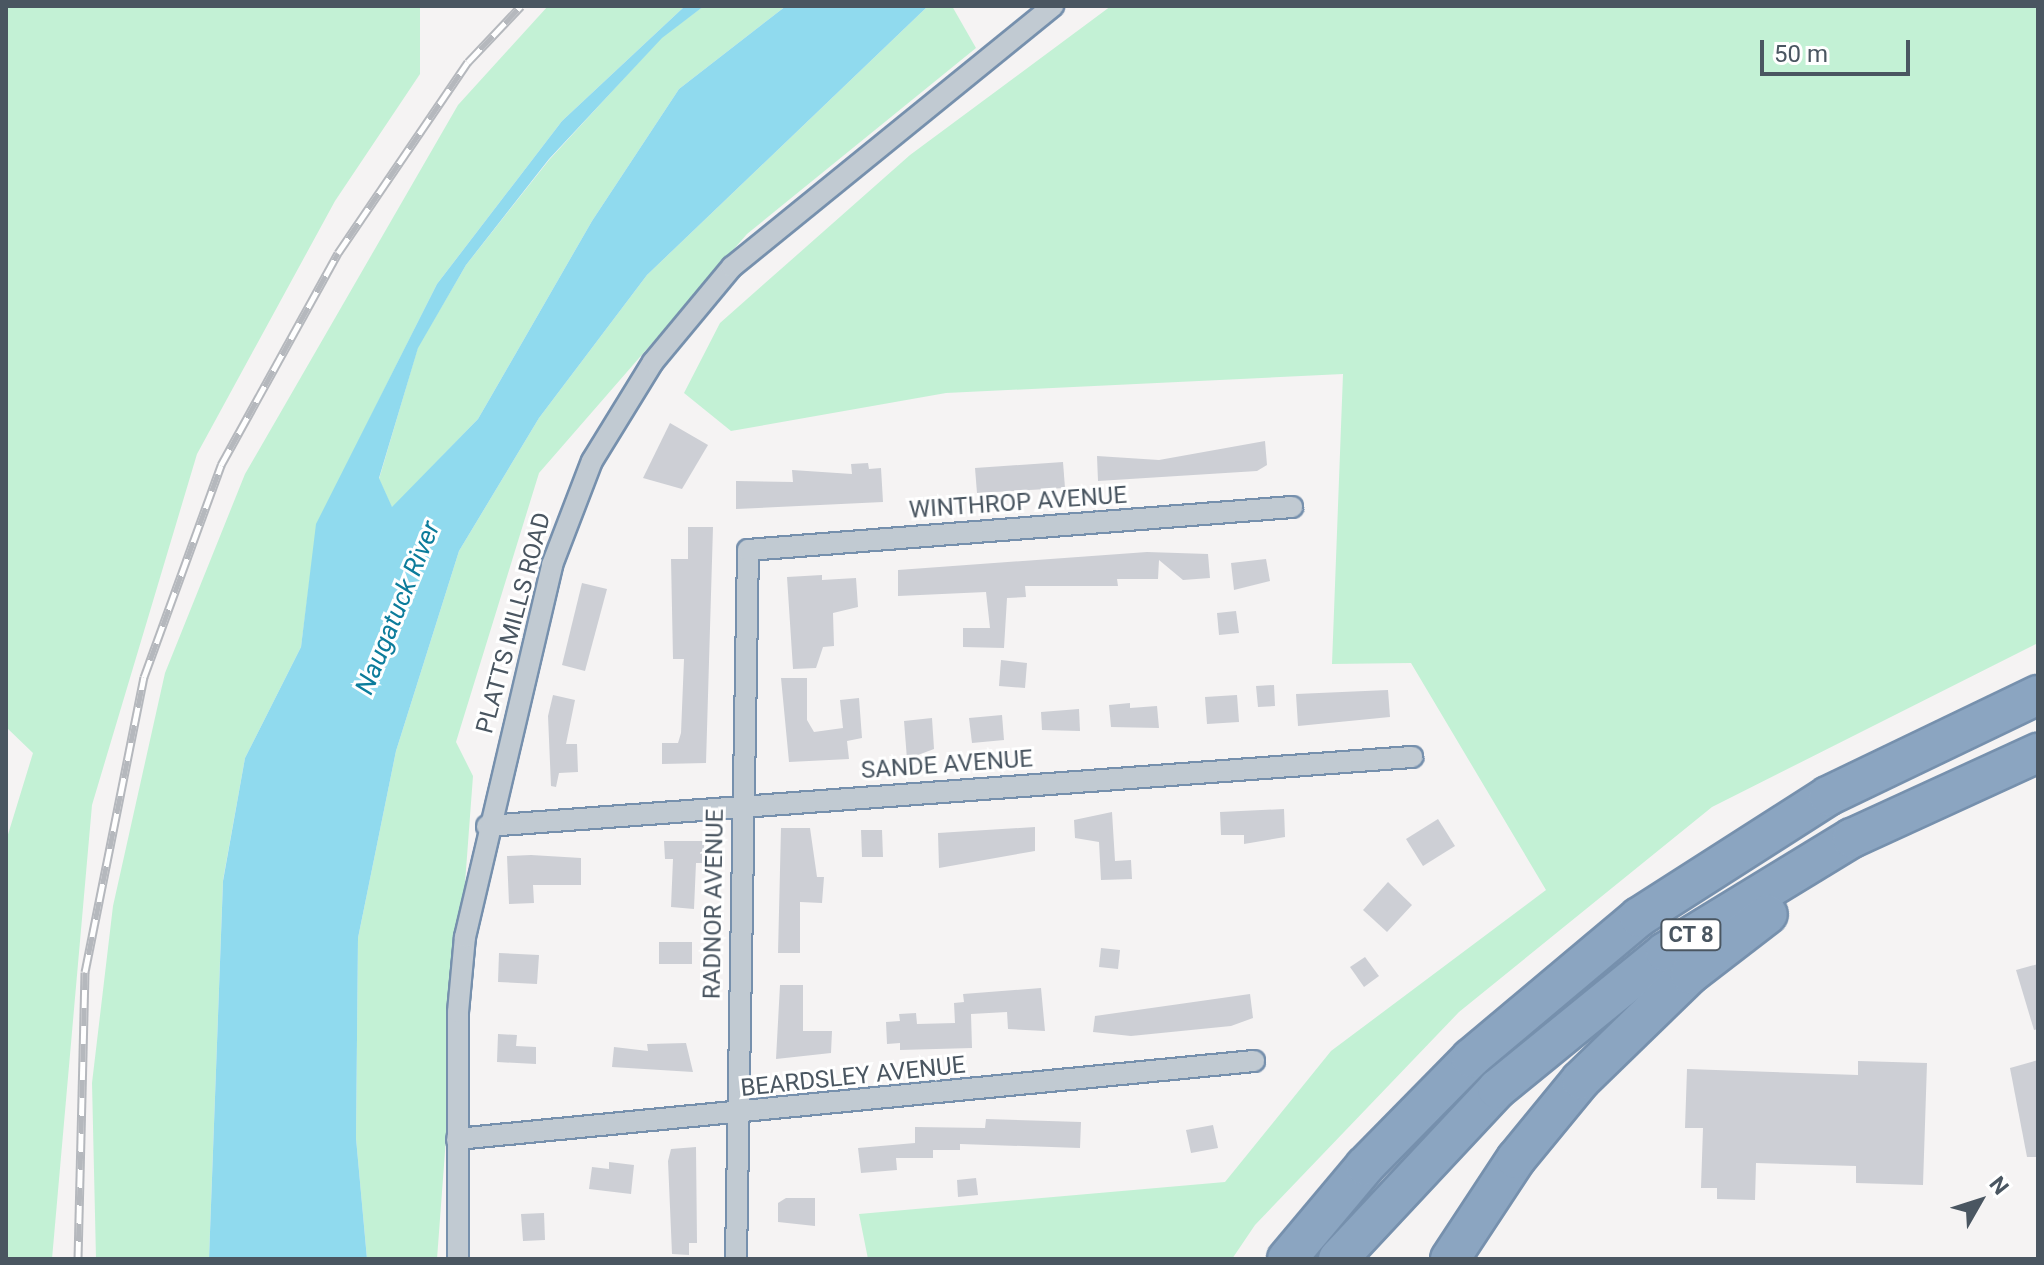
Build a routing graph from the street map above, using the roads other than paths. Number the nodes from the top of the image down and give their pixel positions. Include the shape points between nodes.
1 (1053, 6) edge
2 (1292, 507) dead end
3 (748, 550) joint
4 (2038, 695) edge
5 (2038, 753) edge
6 (1412, 757) dead end
7 (2038, 764) edge
8 (741, 807) junction
9 (487, 826) junction
10 (1254, 1061) dead end
11 (738, 1116) junction
12 (457, 1139) junction
13 (1365, 1166) junction
14 (458, 1259) edge
15 (736, 1259) edge
16 (1269, 1259) edge
17 (1287, 1259) edge
18 (1338, 1259) edge
19 (1450, 1259) edge

1 - 9 street, PLATTS MILLS ROAD via 758,243 706,295 653,362 592,461 565,527
2 - 3 street, WINTHROP AVENUE
3 - 8 street, RADNOR AVENUE
4 - 13 highway, CT 8 via 1828,796 1639,917 1527,1007
5 - 18 highway, CT 8 via 1852,838 1665,952 1497,1089
6 - 8 street, SANDE AVENUE
7 - 19 highway via 1836,870 1690,974 1547,1119
8 - 9 street, SANDE AVENUE
8 - 11 street, RADNOR AVENUE
9 - 12 street, PLATTS MILLS ROAD via 461,974
10 - 11 street, BEARDSLEY AVENUE
11 - 12 street, BEARDSLEY AVENUE
11 - 15 street, RADNOR AVENUE
12 - 14 street, PLATTS MILLS ROAD
13 - 16 highway
13 - 17 highway, CT 8

